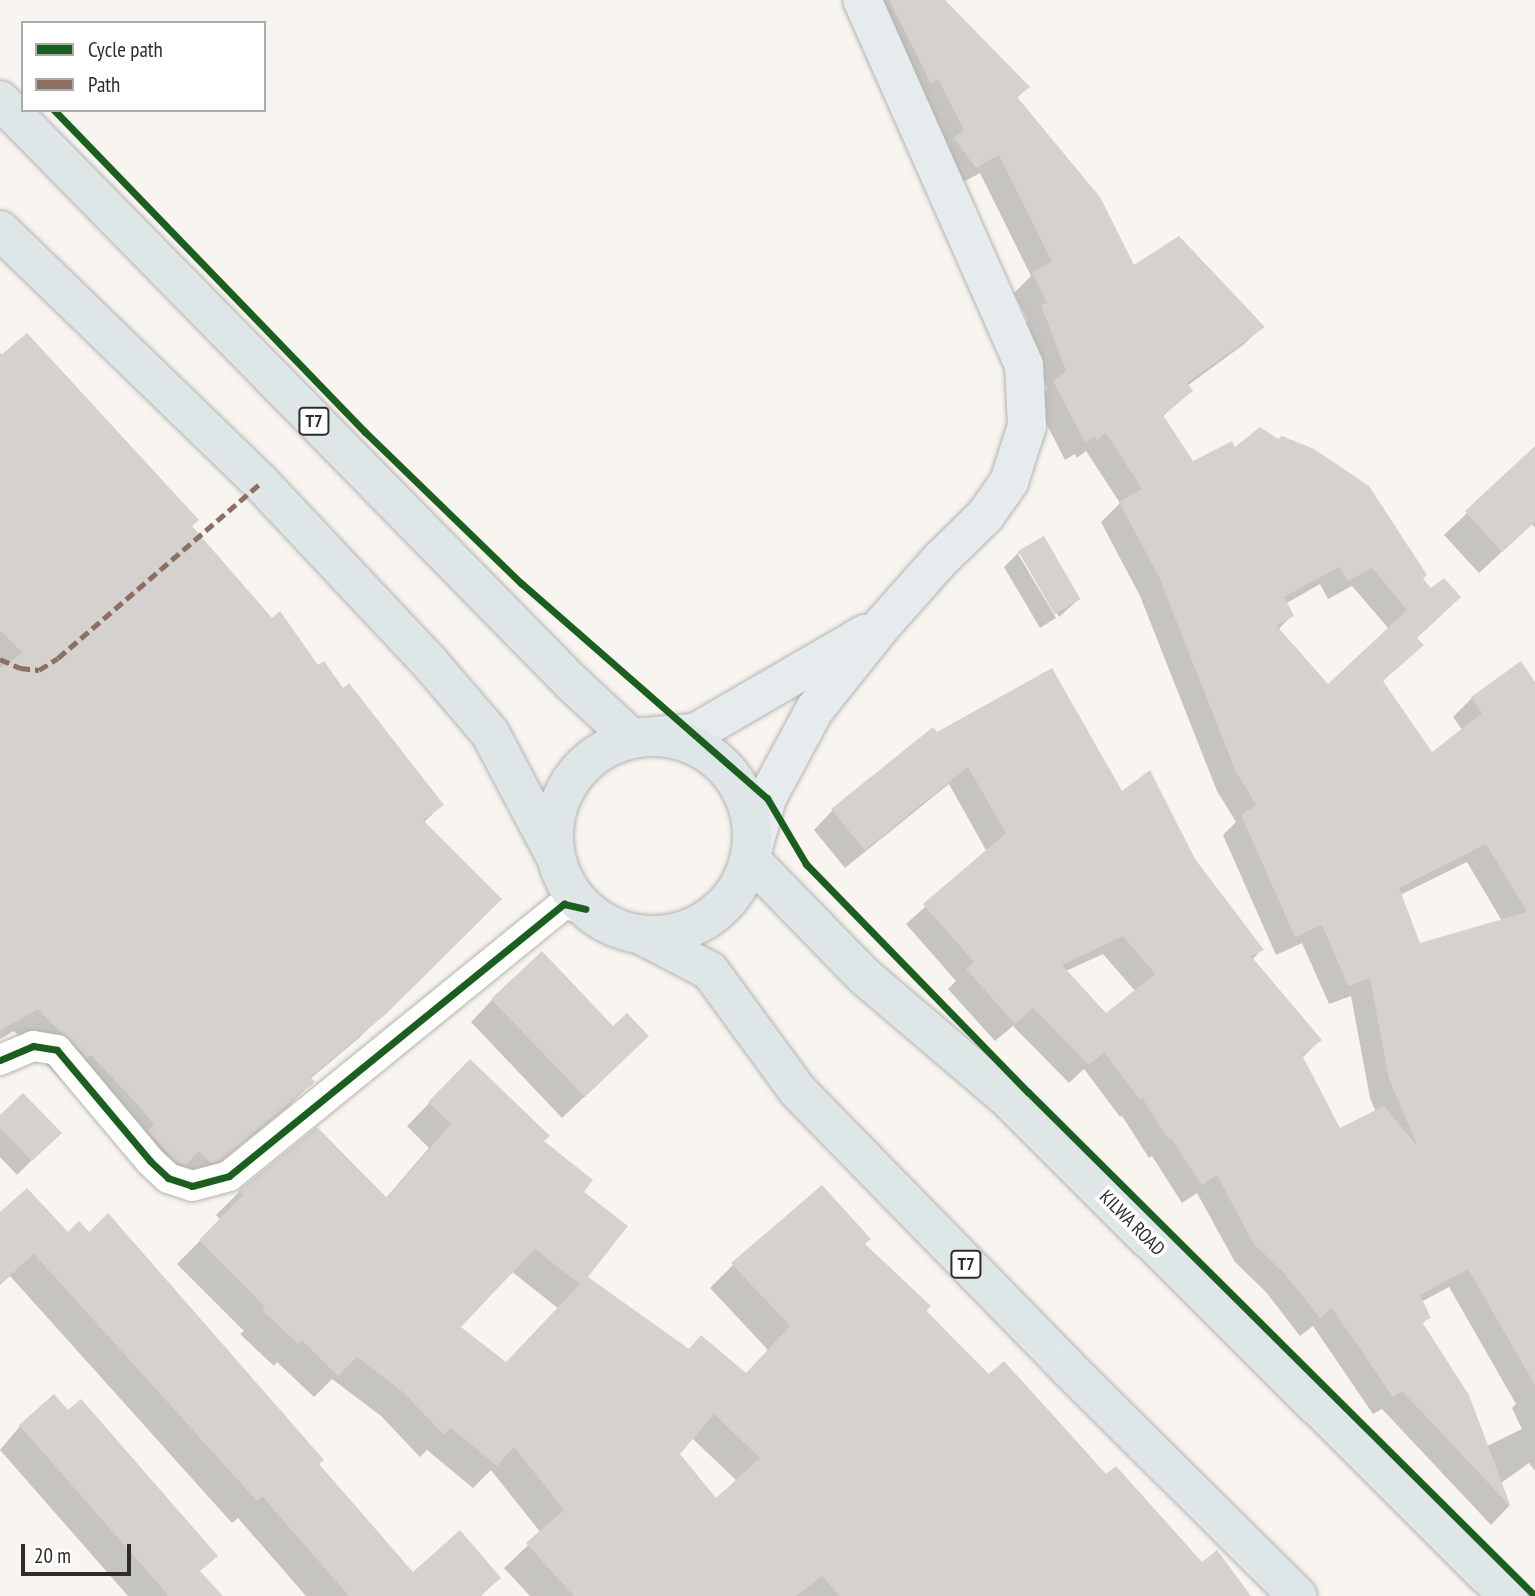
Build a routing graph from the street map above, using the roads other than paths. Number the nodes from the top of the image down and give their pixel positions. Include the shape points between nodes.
1 (862, 0) edge
2 (0, 100) edge
3 (0, 230) edge
4 (884, 623) junction
5 (631, 738) junction
6 (555, 856) junction
7 (750, 859) junction
8 (585, 909) junction
9 (639, 934) junction
10 (0, 1060) edge
11 (1298, 1596) edge
12 (1508, 1596) edge

1 - 4 main road via 1024,365 1027,426 1009,482 985,516
2 - 5 highway, T7
3 - 6 highway, T7 via 261,483 430,663 491,733
4 - 5 main road via 695,733
4 - 7 main road via 815,709 767,798
5 - 6 highway, T7 via 596,754 579,769 560,799 554,827
5 - 7 highway, T7 via 664,736 704,750 735,778 751,817
6 - 8 highway, T7 via 566,885
7 - 9 highway, T7 via 735,892 709,918 675,933
7 - 12 highway, KILWA ROAD via 864,976 1004,1095
8 - 9 highway, T7 via 610,926
8 - 10 street via 564,904 229,1176 192,1186 169,1178 149,1161 57,1050 33,1045
9 - 11 highway, T7 via 710,971 797,1090

